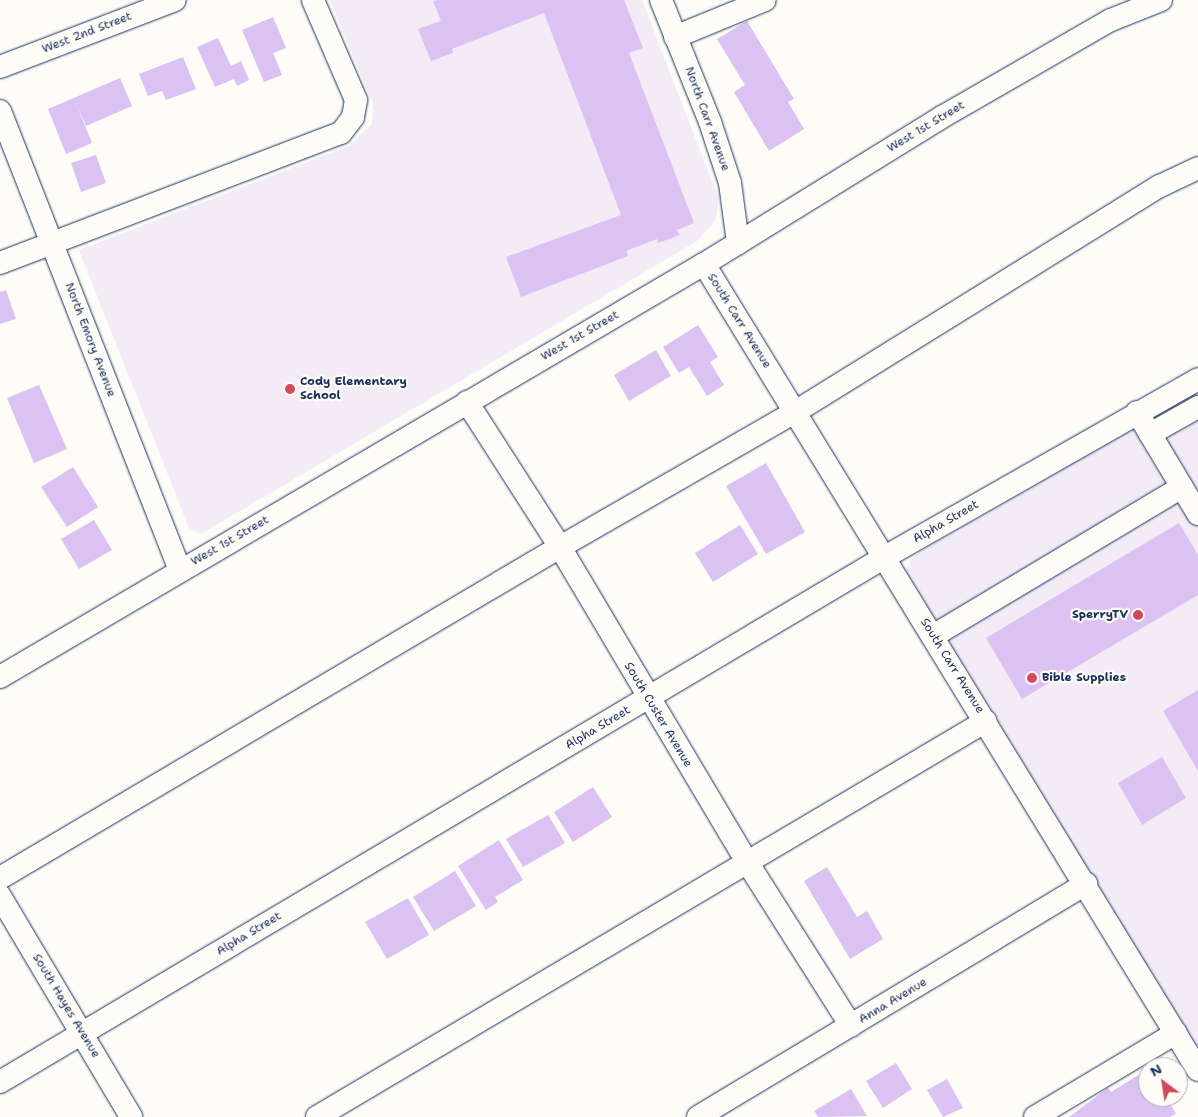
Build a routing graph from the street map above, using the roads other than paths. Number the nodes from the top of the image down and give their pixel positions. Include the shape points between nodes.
1 (175, 0) edge
2 (313, 0) edge
3 (661, 0) edge
4 (765, 0) edge
5 (1161, 0) edge
6 (675, 37) junction
7 (0, 66) edge
8 (0, 110) edge
9 (1198, 168) edge
10 (738, 243) junction
11 (52, 244) junction
12 (0, 263) edge
13 (704, 264) junction
14 (1198, 379) edge
15 (467, 402) junction
16 (1198, 407) edge
17 (795, 412) junction
18 (1137, 412) junction
19 (1150, 434) junction
20 (1182, 487) junction
21 (1198, 514) edge
22 (560, 547) junction
23 (885, 557) junction
24 (180, 570) junction
25 (933, 636) junction
26 (0, 677) edge
27 (647, 698) junction
28 (986, 721) junction
29 (747, 862) junction
30 (0, 878) edge
31 (1086, 884) junction
32 (0, 896) edge
33 (852, 1026) junction
34 (83, 1033) junction
35 (1176, 1033) junction
36 (1198, 1070) edge
37 (0, 1082) edge
38 (131, 1117) edge
39 (316, 1117) edge
40 (698, 1117) edge
41 (1035, 1117) edge

1 - 7 street, West 2nd Street
2 - 11 street via 354,93 355,110 341,133
3 - 6 street, North Carr Avenue
4 - 6 street
5 - 10 street, West 1st Street via 1094,30 942,117
6 - 10 street, North Carr Avenue via 710,122 730,183
8 - 11 street, North Emory Avenue
9 - 17 street via 1160,186
10 - 13 street, West 1st Street
11 - 12 street
11 - 24 street, North Emory Avenue
13 - 15 street, West 1st Street
13 - 17 street, South Carr Avenue
14 - 18 street, Alpha Street
15 - 22 street, South Custer Avenue
15 - 24 street, West 1st Street
16 - 19 street
17 - 22 street
17 - 23 street, South Carr Avenue
18 - 19 street
18 - 23 street, Alpha Street
19 - 20 street
20 - 21 street
20 - 25 street
22 - 27 street, South Custer Avenue
22 - 30 street
23 - 25 street, South Carr Avenue
23 - 27 street, Alpha Street
24 - 26 street, West 1st Street
25 - 28 street, South Carr Avenue
27 - 29 street, South Custer Avenue
27 - 34 street, Alpha Street
28 - 29 street
28 - 31 street, South Carr Avenue
29 - 33 street, South Custer Avenue
29 - 39 street
31 - 33 street, Anna Avenue
31 - 35 street, South Carr Avenue
32 - 34 street, South Hayes Avenue
33 - 40 street, Anna Avenue
34 - 37 street, Alpha Street
34 - 38 street, South Hayes Avenue
35 - 36 street, South Carr Avenue
35 - 41 street

